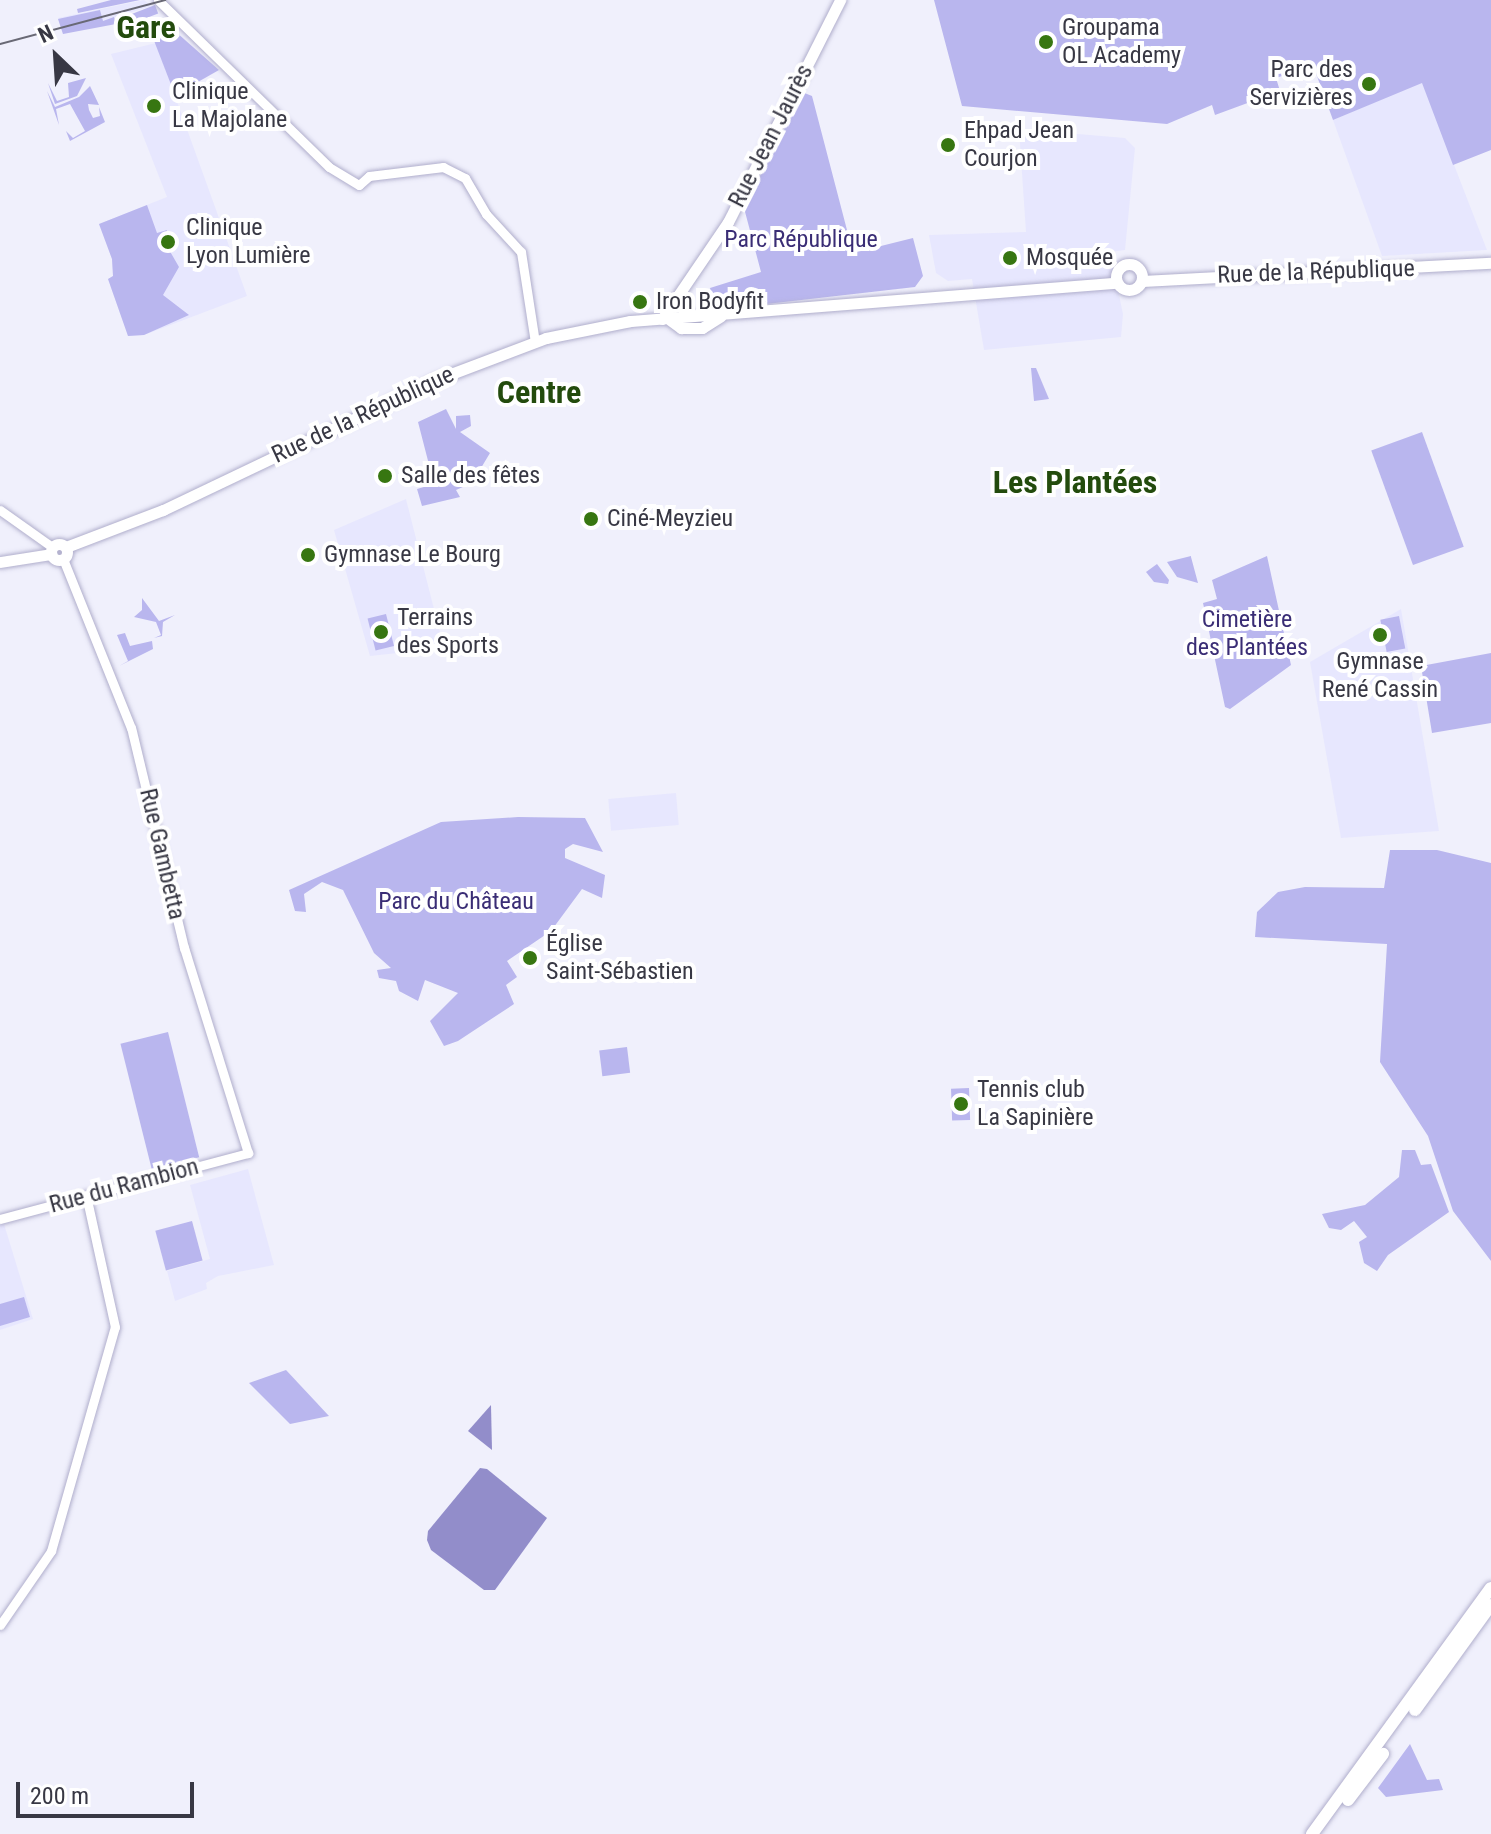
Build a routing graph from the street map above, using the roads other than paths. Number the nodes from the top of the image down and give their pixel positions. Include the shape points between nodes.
1 (161, 0) edge
2 (840, 0) edge
3 (1491, 260) edge
4 (1142, 276) junction
5 (1116, 278) junction
6 (674, 321) junction
7 (535, 342) junction
8 (0, 510) edge
9 (24, 530) junction
10 (66, 547) junction
11 (51, 550) junction
12 (27, 559) junction
13 (63, 559) junction
14 (0, 562) edge
15 (248, 1153) joint
16 (86, 1195) junction
17 (0, 1219) edge
18 (1491, 1588) edge
19 (1491, 1605) edge
20 (0, 1625) edge
21 (1312, 1834) edge
22 (1322, 1834) edge

1 - 7 street via 329,167 354,177 360,170 369,176 443,167 465,178 486,214 524,259
2 - 6 main road, Rue Jean Jaurès via 728,222 669,307
3 - 4 main road, Rue de la République
4 - 5 main road via 1130,290
4 - 5 main road via 1130,263
5 - 6 main road, Rue de la République via 975,285 935,294 721,316 702,328
6 - 7 main road, Rue de la République via 630,321
7 - 10 main road, Rue de la République via 435,380 163,510
8 - 9 street
9 - 11 street
9 - 12 street via 32,548
10 - 11 main road
10 - 13 main road
11 - 12 main road
11 - 13 main road
12 - 14 main road
13 - 15 street, Rue Gambetta via 135,741 178,927
15 - 16 street, Rue du Rambion
16 - 17 street, Rue du Rambion
16 - 20 street via 115,1308 112,1345 51,1551
18 - 21 highway
19 - 22 highway

